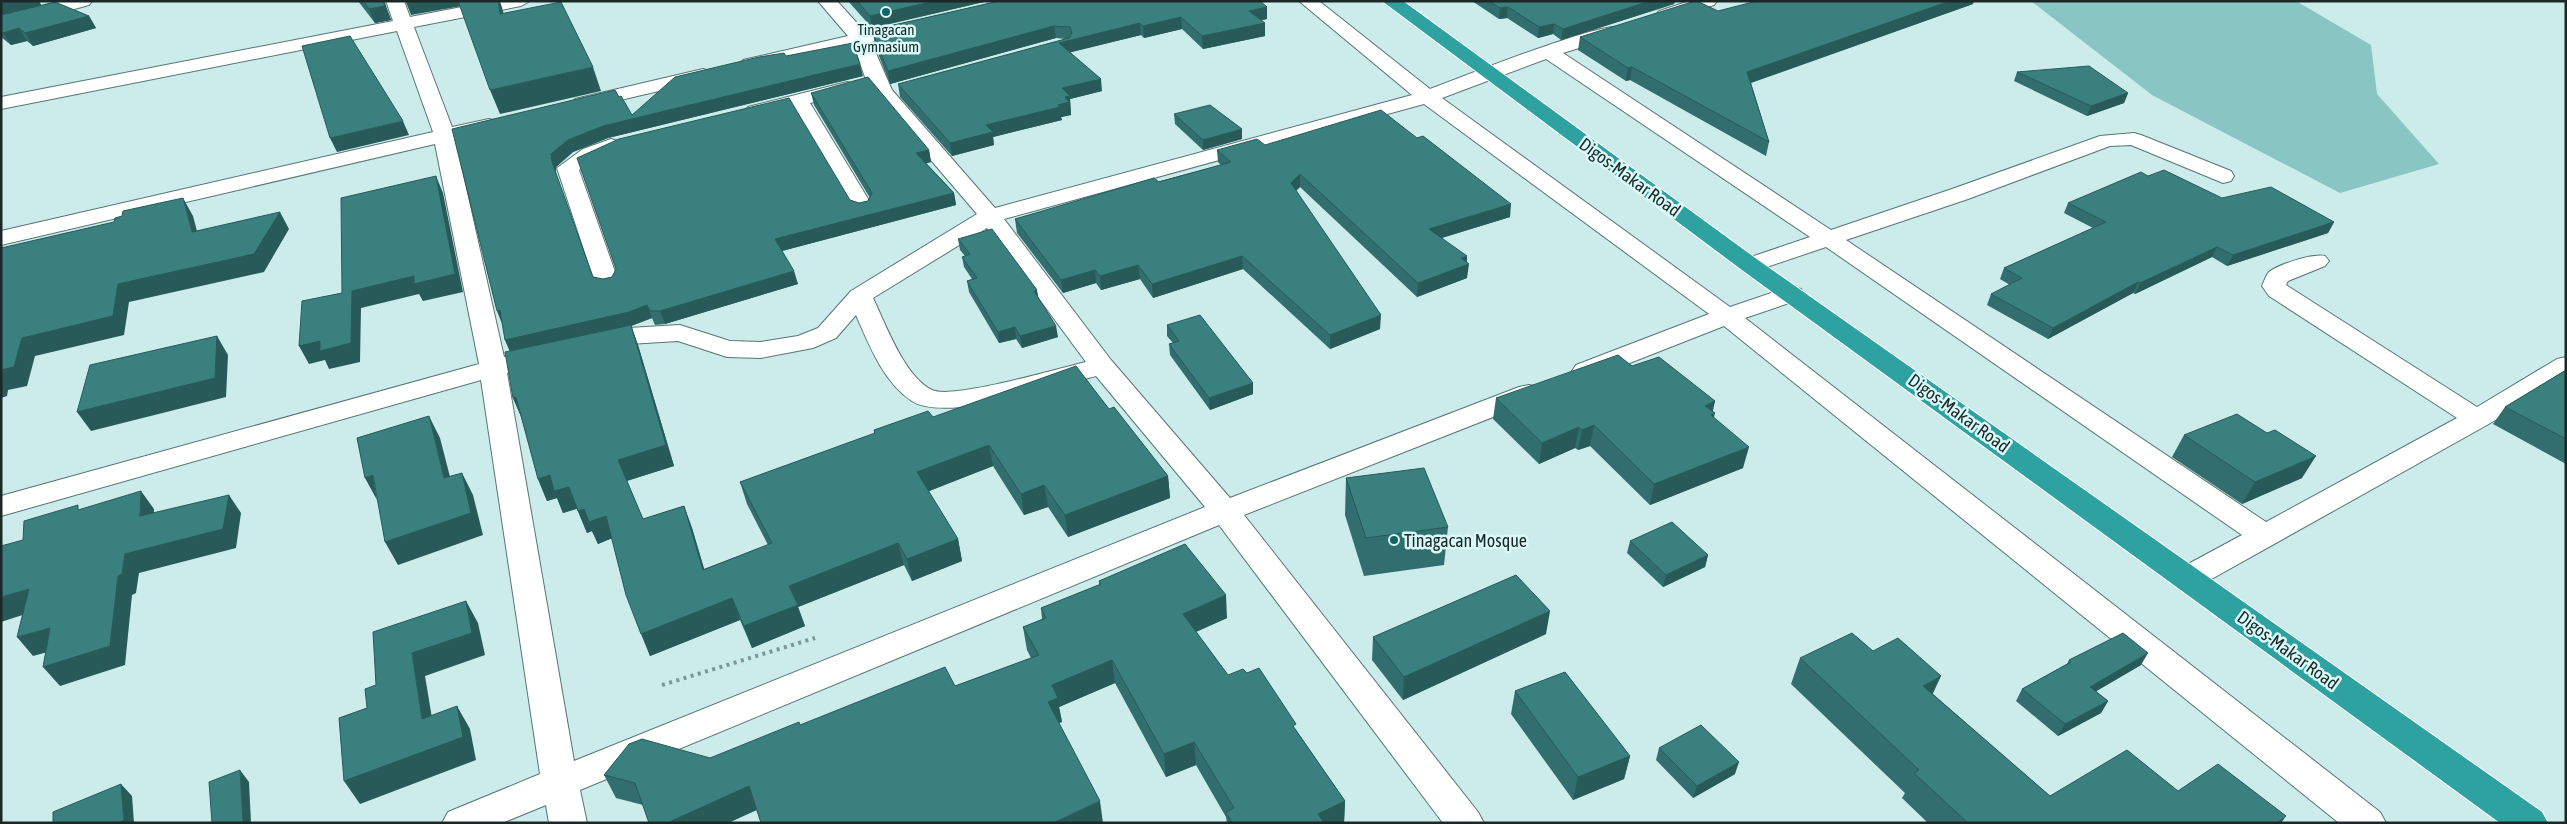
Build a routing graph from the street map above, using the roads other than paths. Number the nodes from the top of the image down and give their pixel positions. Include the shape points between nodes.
1 (83, 1) edge
2 (521, 1) edge
3 (827, 1) edge
4 (1308, 1) edge
5 (1391, 1) edge
6 (1708, 1) edge
7 (399, 12) edge
8 (927, 23) edge
9 (1, 24) edge
10 (860, 38) junction
11 (1548, 52) junction
12 (1490, 74) junction
13 (887, 87) junction
14 (1427, 97) junction
15 (799, 101) junction
16 (1, 103) edge
17 (560, 108) edge
18 (731, 117) edge
19 (511, 120) edge
20 (444, 135) junction
21 (634, 140) edge
22 (2222, 176) dead end
23 (862, 207) edge
24 (990, 216) junction
25 (1, 238) edge
26 (1828, 239) junction
27 (2317, 261) dead end
28 (1750, 265) junction
29 (607, 283) edge
30 (1792, 294) junction
31 (860, 296) junction
32 (1727, 316) junction
33 (2566, 365) edge
34 (1102, 366) junction
35 (493, 368) junction
36 (2477, 419) junction
37 (1, 506) edge
38 (1225, 511) junction
39 (2264, 535) junction
40 (2188, 578) junction
41 (559, 783) junction
42 (461, 823) edge
43 (568, 823) edge
44 (1465, 823) edge
45 (2367, 823) edge
46 (2529, 823) edge

1 - 9 street
2 - 7 street
3 - 10 street
4 - 14 street
5 - 12 highway, Digos-Makar Road
6 - 11 street
7 - 16 street
7 - 20 street
8 - 10 street
10 - 13 street
10 - 17 street
11 - 12 street
11 - 26 street
12 - 14 street
12 - 28 highway, Digos-Makar Road
13 - 15 street
13 - 24 street
14 - 24 street
14 - 32 street
15 - 18 street
15 - 23 street
19 - 20 street
20 - 25 street
20 - 35 street
21 - 29 street via 590,153 568,168
22 - 26 street via 2134,139 2107,140
24 - 31 street
24 - 34 street
26 - 28 street
26 - 39 street
27 - 36 street via 2278,277 2274,286
28 - 30 highway, Digos-Makar Road
30 - 32 street
30 - 40 highway, Digos-Makar Road
31 - 34 street via 893,367 924,397 936,401 983,394
31 - 35 street via 828,333 784,348 727,349 680,333 628,336
32 - 38 street
32 - 45 street
33 - 36 street
34 - 38 street
35 - 37 street
35 - 41 street
36 - 39 street
38 - 41 street
38 - 44 street
39 - 40 street
40 - 46 highway, Digos-Makar Road
41 - 42 street
41 - 43 street

